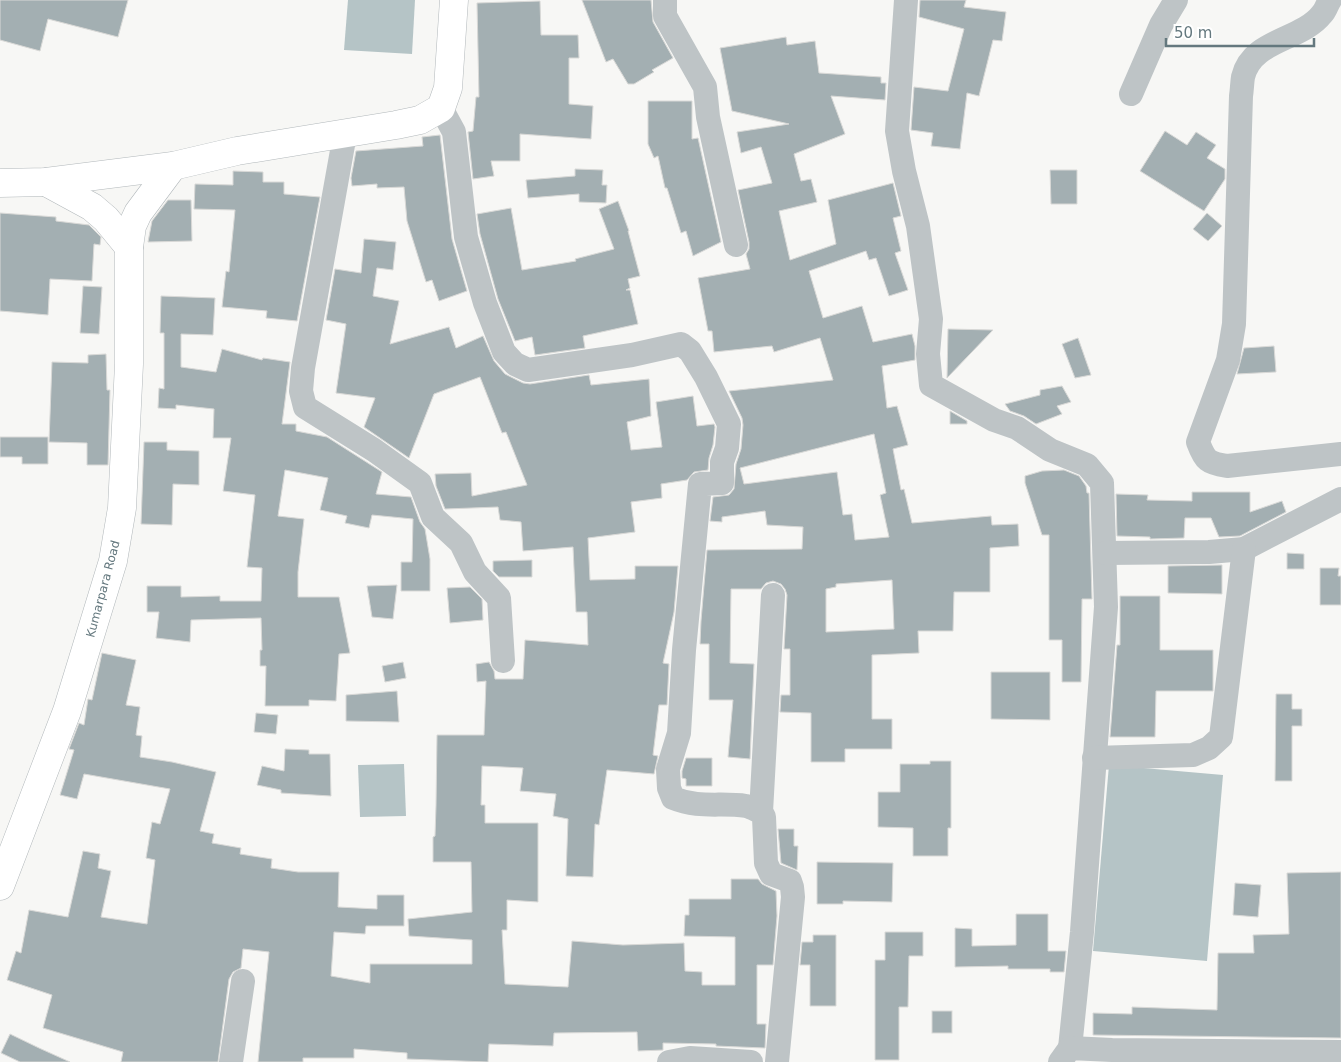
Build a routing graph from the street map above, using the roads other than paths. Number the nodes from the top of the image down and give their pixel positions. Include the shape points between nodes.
1 (454, 0) edge
2 (664, 0) edge
3 (906, 0) edge
4 (1176, 0) edge
5 (1330, 0) edge
6 (1131, 94) dead end
7 (441, 108) junction
8 (345, 134) junction
9 (173, 166) junction
10 (46, 182) junction
11 (0, 183) edge
12 (736, 245) dead end
13 (129, 248) junction
14 (1341, 454) edge
15 (1341, 499) edge
16 (1244, 549) junction
17 (1105, 553) junction
18 (773, 595) dead end
19 (503, 661) dead end
20 (1094, 758) junction
21 (761, 812) junction
22 (0, 886) edge
23 (243, 981) dead end
24 (1341, 1052) edge
25 (1065, 1055) edge
26 (231, 1062) edge
27 (669, 1062) edge
28 (751, 1062) edge
29 (777, 1062) edge

1 - 7 main road via 448,88
2 - 12 street via 665,16 705,87 710,127
3 - 17 street via 897,131 918,226 931,319 928,354 931,385 994,420 1017,428 1050,450 1087,465 1102,482
4 - 6 street
5 - 14 street via 1313,22 1261,49 1243,76 1234,324 1228,360 1198,442 1212,464 1227,466
7 - 8 main road via 420,120
7 - 21 street via 454,132 466,237 485,303 504,352 528,370 632,355 681,344 690,351 706,377 729,424 722,483 700,484 679,733 668,769 669,788 673,798 683,802 703,806 746,806
8 - 9 main road via 237,151
8 - 19 street via 300,391 305,407 420,483 433,517 462,543 474,572 499,598
9 - 10 main road
9 - 13 main road, Kumarpara Road via 138,213 132,226
10 - 11 main road
10 - 13 main road via 92,207
13 - 22 main road, Kumarpara Road via 130,364 122,508 113,561 68,711
15 - 16 street
16 - 17 street
16 - 20 street via 1221,737 1209,748 1193,755
17 - 20 street via 1106,607
18 - 21 street
20 - 25 street via 1082,932
21 - 29 street via 766,863 771,874 790,881 792,892
23 - 26 street
24 - 25 street via 1112,1050
27 - 28 street via 690,1058

